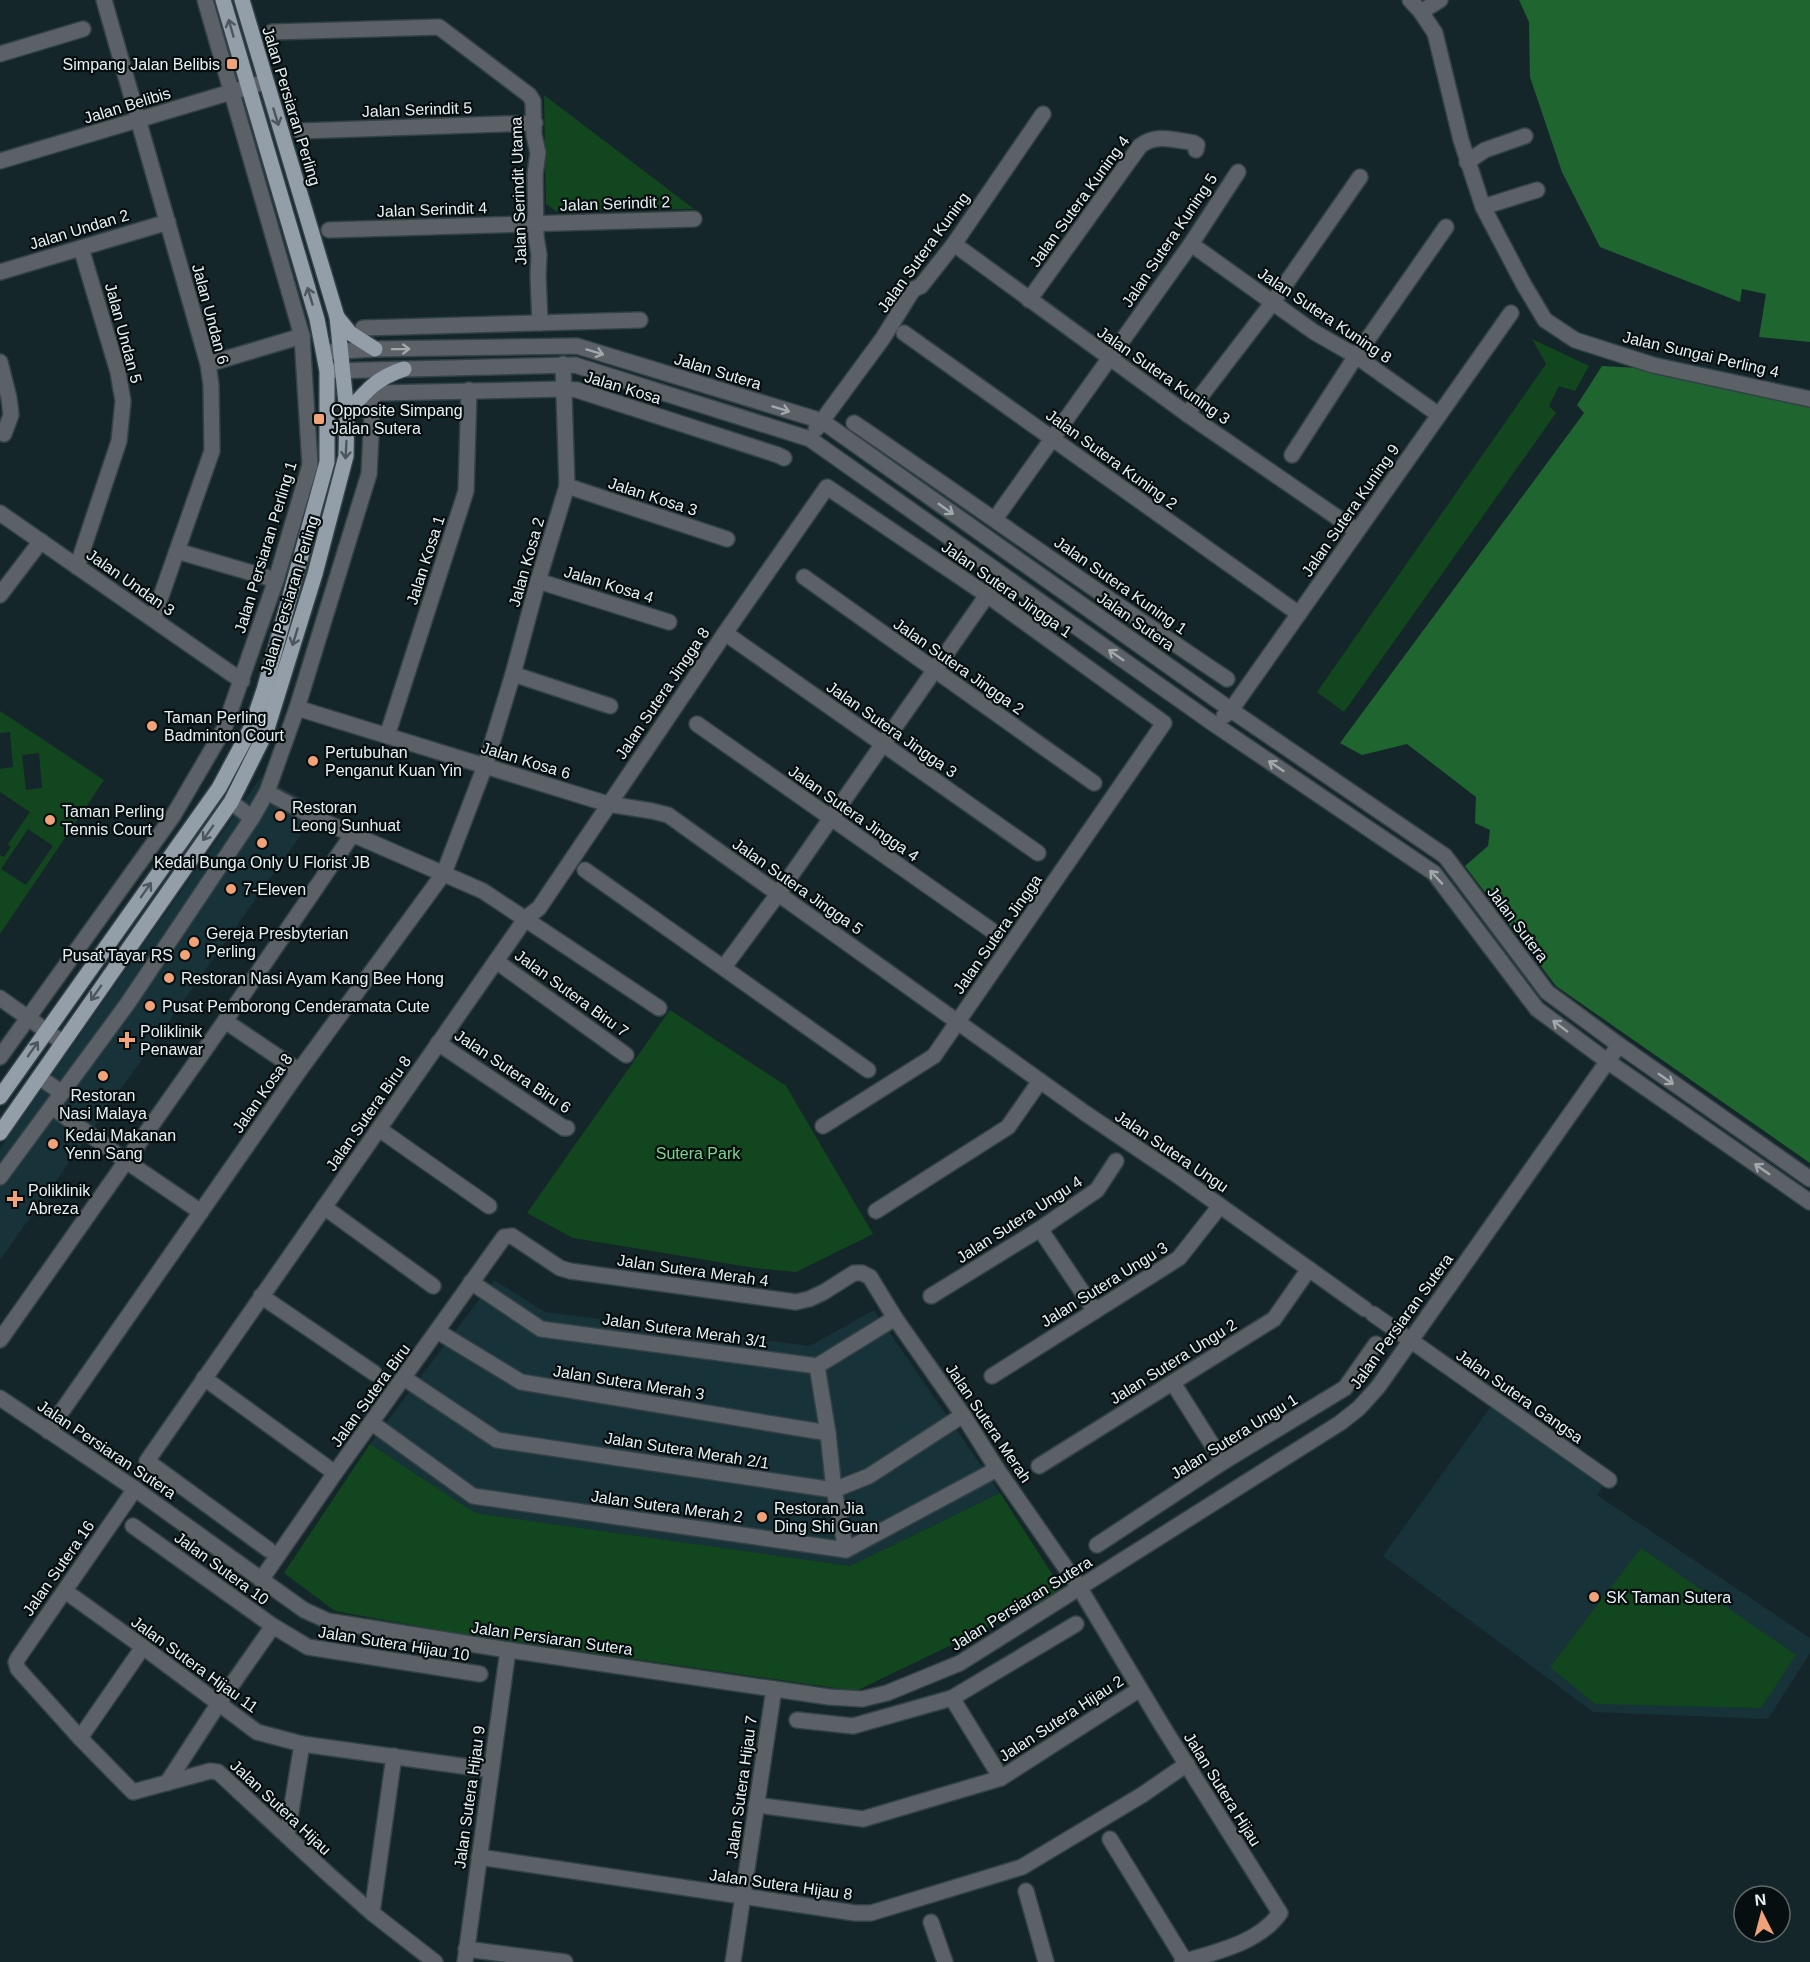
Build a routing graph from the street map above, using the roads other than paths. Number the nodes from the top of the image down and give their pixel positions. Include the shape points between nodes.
1 (104, 0) edge
2 (205, 0) edge
3 (223, 0) edge
4 (242, 0) edge
5 (1410, 0) edge
6 (1440, 0) edge
7 (1422, 12) junction
8 (82, 29) dead end
9 (272, 32) dead end
10 (0, 54) edge
11 (265, 82) junction
12 (248, 88) junction
13 (232, 93) junction
14 (1043, 114) dead end
15 (139, 121) junction
16 (535, 123) junction
17 (300, 131) dead end
18 (1525, 136) dead end
19 (1196, 150) dead end
20 (0, 161) edge
21 (1467, 162) junction
22 (1238, 172) dead end
23 (1360, 177) dead end
24 (1537, 190) dead end
25 (1483, 207) junction
26 (694, 219) dead end
27 (168, 222) junction
28 (537, 224) junction
29 (1446, 227) dead end
30 (329, 230) dead end
31 (954, 244) junction
32 (1191, 244) junction
33 (81, 248) junction
34 (0, 272) edge
35 (1029, 300) junction
36 (1273, 302) junction
37 (1511, 313) dead end
38 (337, 317) junction
39 (640, 320) dead end
40 (540, 323) junction
41 (363, 328) dead end
42 (904, 333) dead end
43 (302, 336) junction
44 (550, 346) junction
45 (531, 347) junction
46 (375, 350) junction
47 (325, 352) junction
48 (342, 352) junction
49 (1356, 356) junction
50 (1110, 358) junction
51 (0, 362) edge
52 (208, 364) junction
53 (563, 364) junction
54 (404, 369) junction
55 (343, 370) junction
56 (327, 371) junction
57 (564, 389) junction
58 (469, 390) junction
59 (1810, 399) edge
60 (347, 413) junction
61 (1187, 414) junction
62 (1439, 414) junction
63 (822, 421) junction
64 (854, 423) dead end
65 (4, 434) dead end
66 (810, 439) junction
67 (1053, 439) junction
68 (1292, 455) dead end
69 (783, 458) dead end
70 (567, 486) junction
71 (827, 487) joint
72 (0, 513) edge
73 (995, 519) junction
74 (1357, 531) junction
75 (727, 539) dead end
76 (41, 541) junction
77 (177, 551) junction
78 (1014, 557) junction
79 (77, 567) junction
80 (804, 578) dead end
81 (276, 580) junction
82 (538, 581) junction
83 (993, 586) junction
84 (0, 595) edge
85 (1299, 614) junction
86 (153, 619) junction
87 (669, 622) dead end
88 (725, 633) junction
89 (935, 670) junction
90 (513, 674) junction
91 (1227, 679) dead end
92 (242, 681) junction
93 (610, 706) dead end
94 (297, 708) junction
95 (1231, 710) junction
96 (1164, 723) joint
97 (697, 724) dead end
98 (1214, 724) junction
99 (387, 736) junction
100 (883, 744) junction
101 (485, 766) junction
102 (1094, 783) dead end
103 (267, 792) junction
104 (231, 802) junction
105 (608, 804) junction
106 (252, 818) junction
107 (831, 819) junction
108 (352, 835) junction
109 (1038, 853) dead end
110 (585, 870) dead end
111 (444, 873) junction
112 (778, 894) junction
113 (526, 918) junction
114 (991, 930) dead end
115 (496, 961) junction
116 (724, 968) junction
117 (0, 998) edge
118 (659, 1008) dead end
119 (29, 1017) junction
120 (225, 1021) junction
121 (958, 1022) junction
122 (47, 1030) junction
123 (62, 1042) junction
124 (438, 1043) junction
125 (1619, 1045) junction
126 (626, 1055) dead end
127 (0, 1057) edge
128 (1607, 1061) junction
129 (868, 1070) dead end
130 (299, 1071) junction
131 (39, 1077) junction
132 (1040, 1082) junction
133 (62, 1093) junction
134 (0, 1098) edge
135 (52, 1107) junction
136 (823, 1126) dead end
137 (567, 1128) dead end
138 (379, 1129) junction
139 (0, 1133) edge
140 (126, 1161) junction
141 (1116, 1161) dead end
142 (0, 1177) edge
143 (1810, 1179) edge
144 (1810, 1202) edge
145 (489, 1206) dead end
146 (1221, 1206) junction
147 (324, 1207) junction
148 (876, 1211) dead end
149 (201, 1212) junction
150 (1041, 1229) junction
151 (512, 1236) joint
152 (1309, 1269) junction
153 (870, 1277) joint
154 (471, 1282) junction
155 (433, 1286) dead end
156 (261, 1296) junction
157 (931, 1296) dead end
158 (1095, 1311) junction
159 (895, 1318) junction
160 (438, 1331) junction
161 (0, 1340) edge
162 (1410, 1341) junction
163 (1376, 1344) dead end
164 (817, 1366) junction
165 (374, 1373) dead end
166 (992, 1376) dead end
167 (204, 1378) junction
168 (404, 1378) junction
169 (1173, 1383) junction
170 (0, 1398) edge
171 (963, 1415) junction
172 (372, 1423) junction
173 (48, 1431) junction
174 (828, 1433) junction
175 (1223, 1462) junction
176 (1039, 1466) dead end
177 (997, 1469) junction
178 (335, 1473) junction
179 (1609, 1480) dead end
180 (135, 1490) junction
181 (834, 1490) junction
182 (133, 1526) dead end
183 (1097, 1545) dead end
184 (269, 1550) dead end
185 (846, 1550) junction
186 (261, 1580) junction
187 (1079, 1587) junction
188 (65, 1591) junction
189 (1076, 1624) dead end
190 (273, 1626) junction
191 (143, 1647) junction
192 (508, 1650) junction
193 (18, 1669) joint
194 (480, 1674) dead end
195 (774, 1689) junction
196 (1140, 1689) junction
197 (952, 1698) junction
198 (219, 1703) junction
199 (797, 1720) dead end
200 (80, 1738) junction
201 (302, 1744) junction
202 (394, 1756) junction
203 (1187, 1764) junction
204 (491, 1770) junction
205 (1001, 1779) junction
206 (167, 1783) junction
207 (756, 1805) junction
208 (287, 1836) junction
209 (1110, 1839) dead end
210 (479, 1857) junction
211 (1026, 1891) dead end
212 (743, 1898) junction
213 (372, 1913) junction
214 (930, 1922) dead end
215 (465, 1955) edge
216 (435, 1962) edge
217 (565, 1962) edge
218 (733, 1962) edge
219 (945, 1962) edge
220 (1046, 1962) edge
221 (1184, 1962) edge

1 - 15 street, Jalan Undan 6
2 - 13 street, Jalan Persiaran Perling 1
12 -> 3 main road, Jalan Persiaran Perling
4 - 11 main road, Jalan Persiaran Perling
5 - 7 street, Jalan Sungai Perling 4
6 - 7 street
7 - 21 street, Jalan Sungai Perling 4 via 1440,49
8 - 10 street
9 - 16 street, Jalan Serindit Utama via 434,26 530,95
11 - 12 street, Jalan Belibis
11 -> 38 main road, Jalan Persiaran Perling
12 - 13 street, Jalan Belibis
47 -> 12 main road, Jalan Persiaran Perling
13 - 15 street, Jalan Belibis
13 - 43 street, Jalan Persiaran Perling 1
14 - 31 street, Jalan Sutera Kuning
15 - 20 street, Jalan Belibis
15 - 27 street, Jalan Undan 6
16 - 17 street, Jalan Serindit 5
16 - 28 street, Jalan Serindit Utama
18 - 21 street via 1485,150
19 - 35 street, Jalan Sutera Kuning 4 via 1194,143 1158,138 1140,146
21 - 25 street, Jalan Sungai Perling 4
22 - 32 street, Jalan Sutera Kuning 5
23 - 36 street
24 - 25 street
25 - 59 street, Jalan Sungai Perling 4 via 1545,320 1575,340 1653,364
26 - 28 street, Jalan Serindit 2
27 - 33 street, Jalan Undan 2
27 - 52 street, Jalan Undan 6
28 - 30 street, Jalan Serindit 4
28 - 40 street, Jalan Serindit Utama
29 - 49 street
31 - 35 street, Jalan Sutera Kuning 3
31 - 63 street, Jalan Sutera Kuning via 911,293 884,338
32 - 36 street, Jalan Sutera Kuning 8
32 - 50 street, Jalan Sutera Kuning 5
33 - 34 street, Jalan Undan 2
33 - 79 street, Jalan Undan 5 via 123,401 119,441
35 - 50 street, Jalan Sutera Kuning 3
36 - 49 street, Jalan Sutera Kuning 8
36 - 61 street
37 - 62 street, Jalan Sutera Kuning 9
38 - 46 main road via 350,333
38 - 48 main road, Jalan Persiaran Perling
39 - 40 street
40 - 41 street
40 - 44 street
40 - 45 street
42 - 67 street, Jalan Sutera Kuning 2
43 - 52 street
43 - 81 street, Jalan Persiaran Perling 1 via 310,465
44 - 45 street, Jalan Sutera
44 -> 63 street, Jalan Sutera via 577,346
46 -> 45 street, Jalan Sutera
46 - 48 street, Jalan Sutera
47 - 48 street, Jalan Sutera
47 - 56 main road, Jalan Persiaran Perling
48 - 55 main road, Jalan Persiaran Perling
49 - 62 street, Jalan Sutera Kuning 8
49 - 68 street
50 - 61 street, Jalan Sutera Kuning 3
50 - 67 street, Jalan Sutera Kuning 5
51 - 65 street via 11,415
52 - 77 street, Jalan Undan 6 via 213,451
53 - 54 street
53 - 57 street, Jalan Kosa 2
53 - 66 street
54 - 55 street
54 - 60 main road via 373,384
55 - 56 street
55 - 60 main road, Jalan Persiaran Perling
122 -> 56 main road, Jalan Persiaran Perling via 219,788 250,728 327,462
57 - 58 street, Jalan Kosa
57 - 69 street, Jalan Kosa
57 - 70 street, Jalan Kosa 2
58 - 94 street, Jalan Kosa via 373,395 369,474
58 - 99 street, Jalan Kosa 1 via 466,491
60 -> 104 main road, Jalan Persiaran Perling via 346,456 315,574 266,732
61 - 74 street, Jalan Sutera Kuning 3
62 - 74 street, Jalan Sutera Kuning 9
63 - 66 street, Jalan Sutera Kuning
63 -> 78 street, Jalan Sutera
64 - 73 street, Jalan Sutera Kuning 1
66 - 83 street
67 - 73 street
67 - 85 street, Jalan Sutera Kuning 2
70 - 75 street, Jalan Kosa 3
70 - 82 street, Jalan Kosa 2
71 - 83 street, Jalan Sutera Jingga 1
71 - 88 street, Jalan Sutera Jingga 8
72 - 76 street, Jalan Undan 3
73 - 91 street, Jalan Sutera Kuning 1
74 - 85 street, Jalan Sutera Kuning 9
76 - 79 street, Jalan Undan 3
76 - 84 street
77 - 81 street
77 - 86 street, Jalan Undan 6
78 - 83 street
78 - 95 street, Jalan Sutera
79 - 86 street, Jalan Undan 3
80 - 89 street, Jalan Sutera Jingga 2
81 - 92 street, Jalan Persiaran Perling 1
82 - 87 street, Jalan Kosa 4
82 - 90 street, Jalan Kosa 2
83 - 89 street
83 - 96 street, Jalan Sutera Jingga 1
98 -> 83 street
85 - 95 street, Jalan Sutera Kuning 9
86 - 92 street, Jalan Undan 3
88 - 100 street, Jalan Sutera Jingga 3
88 - 105 street, Jalan Sutera Jingga 8
89 - 100 street
89 - 102 street, Jalan Sutera Jingga 2
90 - 93 street
90 - 101 street, Jalan Kosa 2
92 - 119 street, Jalan Persiaran Perling 1 via 224,729 173,816
94 - 99 street, Jalan Kosa 6
94 - 103 street
95 - 98 street, Jalan Sutera Kuning 9
95 - 125 street, Jalan Sutera via 1445,856 1547,992
96 - 121 street, Jalan Sutera Jingga
97 - 107 street, Jalan Sutera Jingga 4
128 -> 98 street via 1537,1009 1434,873
99 - 101 street, Jalan Kosa 6
100 - 107 street
100 - 109 street, Jalan Sutera Jingga 3
101 - 105 street, Jalan Kosa 6
101 - 111 street, Jalan Kosa 8
103 - 106 street
103 - 108 street
104 - 106 street
104 -> 123 main road, Jalan Persiaran Perling
105 - 112 street, Jalan Sutera Jingga 5 via 668,815
105 - 113 street, Jalan Sutera Jingga 8 via 539,908
106 - 133 street via 128,1003
107 - 112 street
107 - 114 street, Jalan Sutera Jingga 4
108 - 111 street
108 - 120 street
110 - 116 street
111 - 113 street
111 - 130 street, Jalan Kosa 8
112 - 116 street
112 - 121 street, Jalan Sutera Jingga 5
113 - 115 street, Jalan Sutera Biru 8
113 - 118 street
115 - 124 street, Jalan Sutera Biru 8
115 - 126 street, Jalan Sutera Biru 7
116 - 129 street
117 - 119 street
119 - 122 street
119 - 127 street, Jalan Persiaran Perling 1
120 - 130 street
120 - 140 street
121 - 132 street, Jalan Sutera Ungu
121 - 136 street, Jalan Sutera Jingga via 934,1056
122 - 123 street
134 -> 122 main road, Jalan Persiaran Perling
123 - 131 main road, Jalan Persiaran Perling
124 - 137 street, Jalan Sutera Biru 6
124 - 138 street, Jalan Sutera Biru 8
125 - 128 street, Jalan Persiaran Sutera
125 -> 143 street, Jalan Sutera
144 -> 128 street
128 - 162 street, Jalan Persiaran Sutera
130 - 149 street, Jalan Kosa 8
131 - 133 street
131 - 139 main road, Jalan Persiaran Perling
132 - 146 street, Jalan Sutera Ungu
132 - 148 street via 1008,1127
133 - 135 street
135 - 140 street
135 - 142 street
138 - 145 street
138 - 147 street, Jalan Sutera Biru 8
140 - 149 street
140 - 161 street
141 - 150 street, Jalan Sutera Ungu 4 via 1097,1190
146 - 152 street, Jalan Sutera Ungu
146 - 158 street, Jalan Sutera Ungu 3 via 1179,1258
147 - 155 street
147 - 156 street, Jalan Sutera Biru 8
149 - 173 street, Jalan Kosa 8
150 - 157 street, Jalan Sutera Ungu 4
150 - 158 street
151 - 153 street, Jalan Sutera Merah 4 via 570,1272 796,1302 816,1296 854,1273
151 - 154 street, Jalan Sutera Biru via 504,1237
152 - 162 street, Jalan Sutera Ungu
152 - 169 street, Jalan Sutera Ungu 2 via 1274,1319
153 - 159 street, Jalan Sutera Merah
154 - 160 street, Jalan Sutera Biru
154 - 164 street, Jalan Sutera Merah 3/1 via 541,1329
156 - 165 street
156 - 167 street, Jalan Sutera Biru 8
158 - 166 street, Jalan Sutera Ungu 3
159 - 164 street
159 - 171 street, Jalan Sutera Merah
160 - 168 street, Jalan Sutera Biru
160 - 174 street, Jalan Sutera Merah 3 via 521,1382
162 - 179 street, Jalan Sutera Gangsa
162 - 187 street, Jalan Persiaran Sutera via 1378,1387 1340,1423
163 - 175 street, Jalan Sutera Ungu 1 via 1345,1388
164 - 174 street
167 - 178 street
167 - 184 street, Jalan Sutera Biru 8 via 147,1461
168 - 172 street, Jalan Sutera Biru
168 - 181 street, Jalan Sutera Merah 2/1 via 497,1440
169 - 175 street
169 - 176 street, Jalan Sutera Ungu 2
170 - 173 street, Jalan Persiaran Sutera
171 - 177 street, Jalan Sutera Merah
171 - 181 street via 869,1476
172 - 178 street, Jalan Sutera Biru
172 - 185 street, Jalan Sutera Merah 2 via 473,1496
173 - 180 street, Jalan Persiaran Sutera
174 - 181 street
175 - 183 street, Jalan Sutera Ungu 1
177 - 185 street
177 - 187 street, Jalan Sutera Merah
178 - 186 street, Jalan Sutera Biru
180 - 186 street, Jalan Persiaran Sutera
180 - 188 street, Jalan Sutera 16
181 - 185 street
182 - 190 street, Jalan Sutera 10
186 - 192 street, Jalan Persiaran Sutera via 304,1610 328,1621
187 - 195 street, Jalan Persiaran Sutera via 960,1664 887,1693 862,1699
187 - 196 street, Jalan Sutera Hijau
188 - 191 street, Jalan Sutera Hijau 11
188 - 193 street, Jalan Sutera 16 via 18,1658
189 - 197 street
190 - 194 street, Jalan Sutera Hijau 10 via 308,1647
190 - 198 street, Jalan Sutera 10
191 - 198 street, Jalan Sutera Hijau 11
191 - 200 street
192 - 195 street, Jalan Persiaran Sutera
192 - 204 street, Jalan Sutera Hijau 9
193 - 200 street, Jalan Sutera Hijau
195 - 207 street, Jalan Sutera Hijau 7
196 - 203 street, Jalan Sutera Hijau
196 - 205 street, Jalan Sutera Hijau 2
197 - 199 street via 853,1726
197 - 205 street
198 - 201 street, Jalan Sutera Hijau 11 via 257,1732
198 - 206 street, Jalan Sutera 10
200 - 206 street, Jalan Sutera Hijau via 133,1792
201 - 202 street, Jalan Sutera Hijau 11
201 - 208 street
202 - 204 street, Jalan Sutera Hijau 11
202 - 213 street
203 - 212 street, Jalan Sutera Hijau 8 via 1022,1867 882,1910 862,1914
203 - 221 street, Jalan Sutera Hijau via 1280,1913 1271,1924 1237,1945
204 - 210 street, Jalan Sutera Hijau 9
205 - 207 street, Jalan Sutera Hijau 2 via 863,1819
206 - 208 street, Jalan Sutera Hijau via 218,1772
207 - 212 street, Jalan Sutera Hijau 7
208 - 213 street, Jalan Sutera Hijau
209 - 221 street
210 - 212 street, Jalan Sutera Hijau 8
210 - 215 street, Jalan Sutera Hijau 9
211 - 220 street
212 - 218 street, Jalan Sutera Hijau 7
213 - 216 street, Jalan Sutera Hijau
214 - 219 street
215 - 217 street

